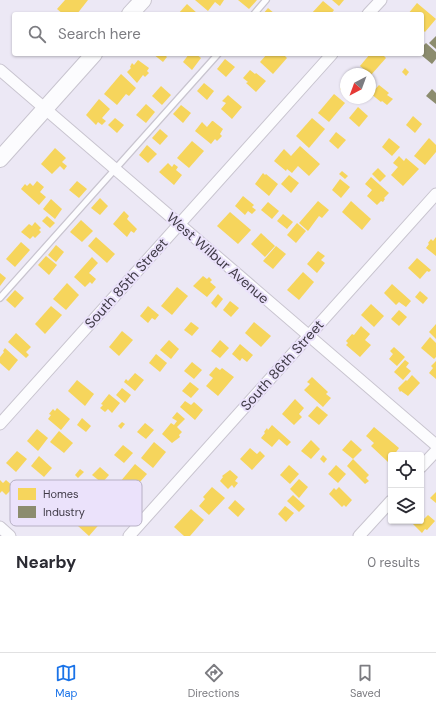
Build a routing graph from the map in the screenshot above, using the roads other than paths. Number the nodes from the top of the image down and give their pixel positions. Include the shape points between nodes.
1 (143, 0) edge
2 (266, 0) edge
3 (381, 0) edge
4 (132, 12) edge
5 (256, 12) edge
6 (370, 12) edge
7 (92, 56) edge
8 (216, 56) edge
9 (330, 56) edge
10 (0, 70) edge
11 (45, 110) junction
12 (0, 159) edge
13 (115, 169) junction
14 (436, 194) edge
15 (179, 224) junction
16 (0, 298) edge
17 (308, 336) junction
18 (0, 424) edge
19 (436, 445) edge
20 (436, 451) edge
21 (424, 464) edge
22 (388, 504) edge
23 (142, 521) edge
24 (138, 526) edge
25 (0, 527) edge
26 (10, 536) edge
27 (129, 536) edge
28 (359, 536) edge

1 - 4 street
2 - 5 lane
3 - 6 street
7 - 11 street
8 - 13 lane
9 - 15 street, South 85th Street
10 - 11 street, West Wilbur Avenue
11 - 12 street
11 - 13 street, West Wilbur Avenue
13 - 15 street, West Wilbur Avenue
13 - 16 lane
14 - 17 street, South 86th Street
15 - 17 street, West Wilbur Avenue
15 - 18 street, South 85th Street
17 - 19 street, West Wilbur Avenue
17 - 23 street, South 86th Street
20 - 21 street
22 - 28 street
24 - 27 street, South 86th Street
25 - 26 street

